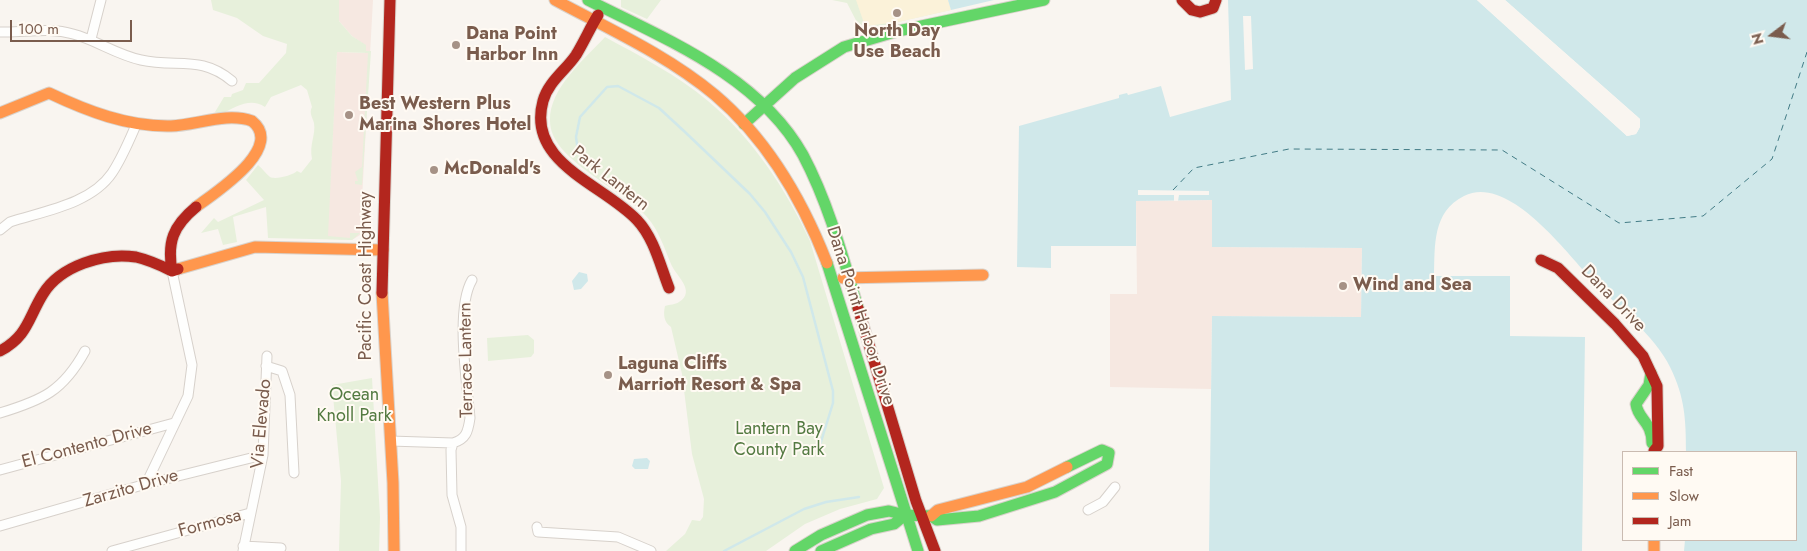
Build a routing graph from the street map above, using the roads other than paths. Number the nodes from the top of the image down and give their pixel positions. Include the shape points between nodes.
1 (101, 0) edge
2 (390, 0) edge
3 (555, 0) edge
4 (588, 0) edge
5 (1044, 0) edge
6 (1182, 0) edge
7 (1216, 0) edge
8 (604, 4) edge
9 (594, 21) junction
10 (0, 32) edge
11 (91, 40) junction
12 (232, 81) dead end
13 (764, 106) junction
14 (0, 113) edge
15 (744, 124) junction
16 (136, 125) junction
17 (0, 230) edge
18 (383, 250) junction
19 (1541, 260) dead end
20 (172, 271) junction
21 (983, 275) dead end
22 (849, 276) junction
23 (472, 280) dead end
24 (833, 280) junction
25 (669, 288) dead end
26 (0, 351) edge
27 (85, 351) dead end
28 (267, 356) dead end
29 (266, 366) junction
30 (1651, 370) junction
31 (0, 413) edge
32 (174, 423) junction
33 (390, 441) junction
34 (453, 443) junction
35 (1654, 451) edge
36 (1655, 451) edge
37 (263, 455) junction
38 (0, 470) edge
39 (294, 473) dead end
40 (146, 484) junction
41 (1115, 487) dead end
42 (1024, 488) junction
43 (1027, 501) junction
44 (1088, 510) dead end
45 (250, 513) junction
46 (905, 514) junction
47 (927, 516) junction
48 (0, 526) edge
49 (537, 527) dead end
50 (281, 548) dead end
51 (243, 549) edge
52 (112, 551) edge
53 (394, 551) edge
54 (460, 551) edge
55 (651, 551) edge
56 (795, 551) edge
57 (821, 551) edge
58 (918, 551) edge
59 (935, 551) edge

1 - 11 street
2 - 18 main road, Pacific Coast Highway
3 - 9 main road, Dana Point Harbor Drive
4 - 8 main road, Dana Point Harbor Drive
5 - 13 main road via 898,31 844,47 794,78
6 - 7 main road via 1200,13 1209,11
8 - 9 main road, Park Lantern
8 - 13 main road, Dana Point Harbor Drive via 714,66
9 - 15 main road, Dana Point Harbor Drive via 688,75 716,95
9 - 25 main road, Park Lantern via 575,56 546,94 540,115 542,134 558,160 619,204 643,227 654,245
10 - 11 street via 46,29
11 - 12 street via 139,60 200,64
13 - 15 main road
13 - 22 main road, Dana Point Harbor Drive via 787,132 814,176
14 - 16 main road via 49,93 83,110
15 - 24 main road, Dana Point Harbor Drive via 788,180 818,239
16 - 17 street via 112,174 101,186 86,196 10,222
16 - 20 main road via 166,127 238,118 252,120 258,127 260,139 253,158 240,175 201,200 178,227 169,250
18 - 20 main road via 255,247
18 - 33 main road, Pacific Coast Highway via 382,320
19 - 30 main road, Dana Drive via 1558,268 1641,353
20 - 26 main road via 143,258 107,258 71,268 51,283 35,307 26,332 12,346
20 - 32 street via 192,365 188,396
21 - 22 main road
22 - 24 main road
22 - 47 main road, Dana Point Harbor Drive
23 - 34 street, Terrace Lantern via 464,301 470,418 465,437
24 - 46 main road, Dana Point Harbor Drive
27 - 31 street via 73,373 46,397
28 - 29 street, Via Elevado
29 - 37 street, Via Elevado
29 - 39 street via 282,371 290,396
30 - 35 main road, Dana Drive via 1649,388 1637,400 1636,406 1651,429
30 - 36 main road, Dana Drive via 1657,386 1658,446
32 - 38 street, El Contento Drive
32 - 40 street
33 - 34 street
33 - 53 main road, Pacific Coast Highway
34 - 54 street, Terrace Lantern via 451,481 460,527
37 - 40 street, Zarzito Drive
37 - 45 street, Via Elevado
40 - 48 street, Zarzito Drive
41 - 44 street via 1103,502
42 - 43 main road
42 - 43 main road via 1102,450 1109,453 1107,464 1055,492
42 - 47 main road via 938,510
43 - 47 main road via 979,516 937,520
45 - 51 street, Via Elevado
45 - 52 street, Formosa
46 - 47 main road
46 - 56 main road via 889,511 867,516 821,535
46 - 57 main road via 894,524 871,529
46 - 58 main road, Dana Point Harbor Drive
47 - 59 main road, Dana Point Harbor Drive
49 - 55 street via 538,532 618,537
50 - 51 street

